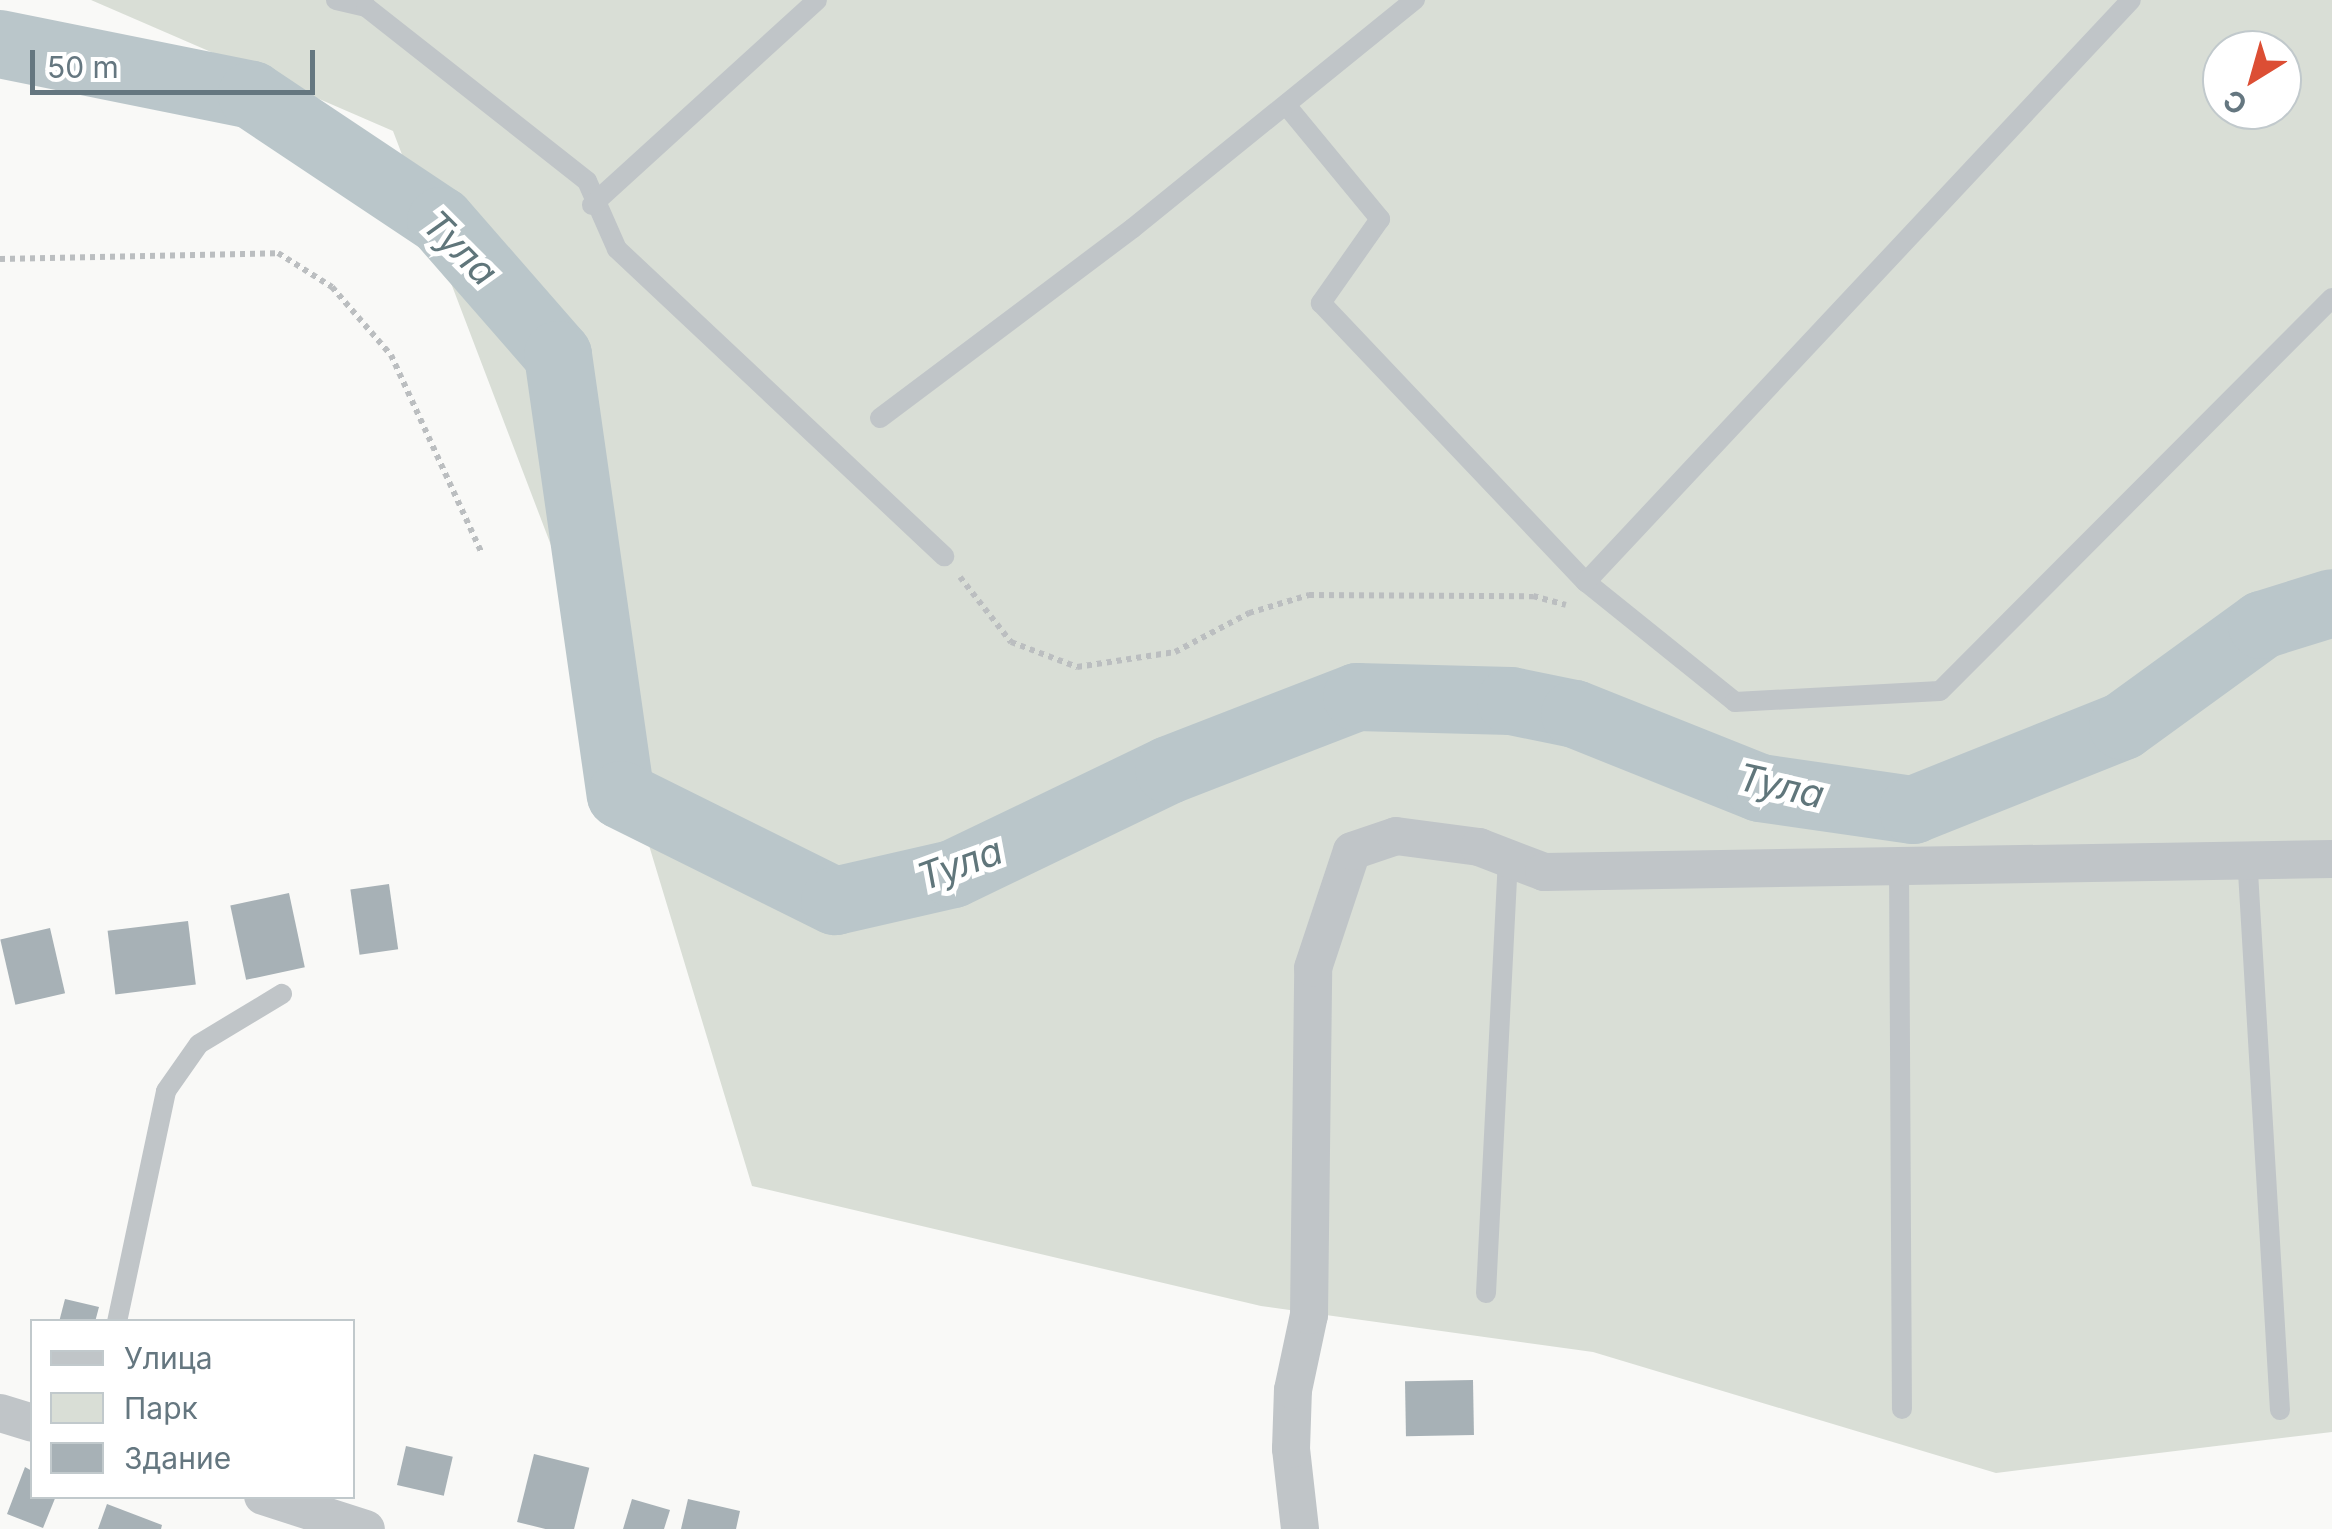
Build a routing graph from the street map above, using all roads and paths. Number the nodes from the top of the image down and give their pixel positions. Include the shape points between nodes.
1 (336, 0) edge
2 (817, 0) edge
3 (1415, 0) edge
4 (2131, 0) edge
5 (1286, 105) junction
6 (592, 205) junction
7 (0, 260) edge
8 (2332, 298) edge
9 (880, 418) dead end
10 (481, 552) dead end
11 (944, 556) joint
12 (1586, 582) junction
13 (2247, 856) junction
14 (1508, 858) junction
15 (2332, 859) edge
16 (1899, 864) junction
17 (282, 994) dead end
18 (1486, 1294) dead end
19 (118, 1319) edge
20 (1902, 1409) dead end
21 (2280, 1410) dead end
22 (0, 1413) edge
23 (30, 1423) edge
24 (272, 1499) edge
25 (366, 1529) edge
26 (1300, 1529) edge

1 - 6 lane via 366,8 484,97 587,181
2 - 6 lane
3 - 5 lane
4 - 12 lane
5 - 9 lane
5 - 12 lane via 1380,219 1320,303
6 - 11 lane via 617,249 727,360 877,486
7 - 10 path via 278,253 332,287 391,356
8 - 12 lane via 1940,691 1736,702
11 - 12 path via 1011,642 1077,667 1175,652 1248,613 1309,595 1534,596 1566,605
13 - 15 street
13 - 16 street
13 - 21 lane
14 - 16 street via 1544,872
14 - 18 lane
14 - 26 street via 1396,836 1352,852 1313,968 1309,1315 1293,1390 1291,1450
16 - 20 lane
17 - 19 lane via 199,1044 166,1091
22 - 23 street
24 - 25 street

